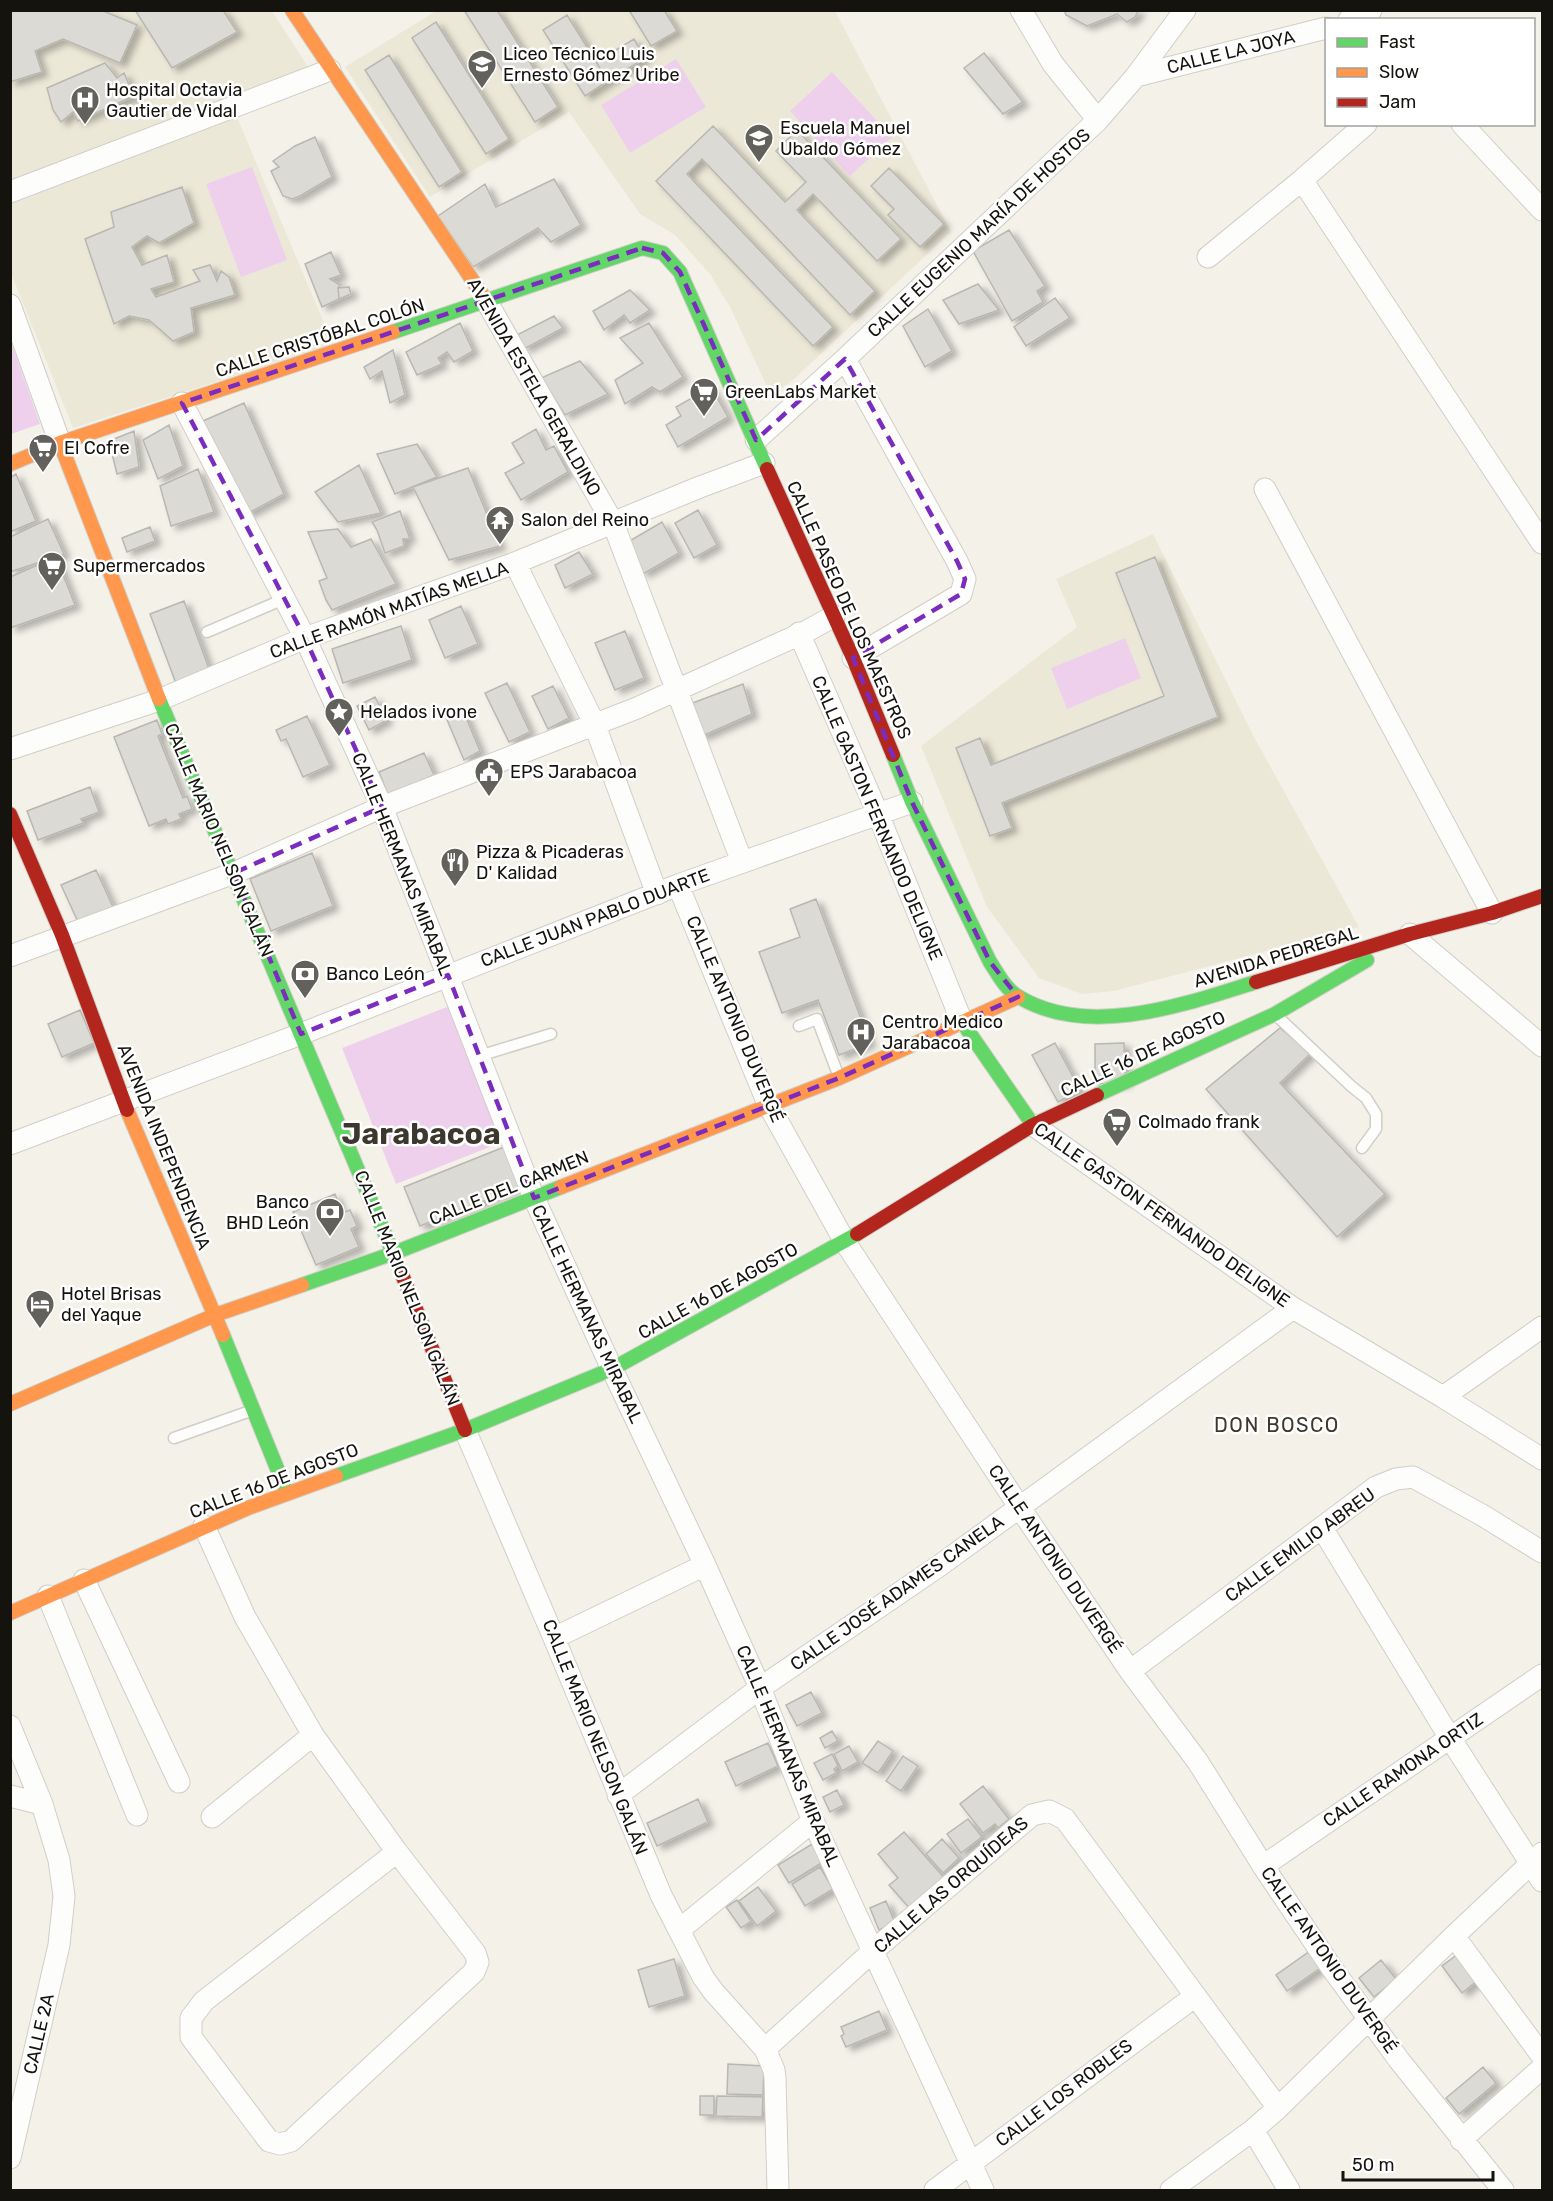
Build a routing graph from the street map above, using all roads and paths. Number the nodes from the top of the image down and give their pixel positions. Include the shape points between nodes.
1 (292, 10) edge
2 (1021, 10) edge
3 (1185, 10) edge
4 (1371, 10) edge
5 (1353, 18) edge
6 (1325, 28) edge
7 (330, 70) junction
8 (1136, 76) junction
9 (1098, 120) junction
10 (1364, 126) edge
11 (1464, 126) edge
12 (1302, 180) junction
13 (10, 192) edge
14 (1542, 210) edge
15 (642, 248) joint
16 (1208, 257) dead end
17 (487, 302) junction
18 (10, 305) edge
19 (845, 359) junction
20 (182, 403) junction
21 (756, 440) junction
22 (60, 443) junction
23 (764, 463) junction
24 (10, 464) edge
25 (1265, 489) dead end
26 (613, 523) junction
27 (1542, 543) edge
28 (514, 563) junction
29 (284, 599) junction
30 (834, 616) junction
31 (207, 632) dead end
32 (799, 633) junction
33 (305, 638) junction
34 (854, 658) junction
35 (675, 690) junction
36 (159, 700) junction
37 (594, 723) junction
38 (10, 749) edge
39 (912, 802) junction
40 (382, 807) junction
41 (878, 813) junction
42 (10, 814) edge
43 (742, 862) junction
44 (234, 873) junction
45 (678, 885) junction
46 (657, 894) junction
47 (1542, 896) edge
48 (1492, 913) junction
49 (1410, 934) junction
50 (62, 935) junction
51 (10, 956) edge
52 (448, 975) junction
53 (1018, 997) junction
54 (1275, 1014) junction
55 (962, 1022) junction
56 (799, 1026) dead end
57 (302, 1034) junction
58 (551, 1034) dead end
59 (1542, 1046) edge
60 (479, 1056) junction
61 (839, 1078) junction
62 (123, 1101) junction
63 (768, 1104) junction
64 (1033, 1125) junction
65 (10, 1144) edge
66 (1362, 1148) dead end
67 (534, 1198) junction
68 (845, 1242) junction
69 (394, 1253) junction
70 (1293, 1308) junction
71 (215, 1316) junction
72 (1542, 1327) edge
73 (612, 1369) junction
74 (1443, 1396) junction
75 (10, 1404) edge
76 (253, 1410) junction
77 (465, 1430) junction
78 (174, 1438) dead end
79 (1542, 1459) edge
80 (287, 1493) junction
81 (1020, 1508) junction
82 (204, 1526) junction
83 (1322, 1528) junction
84 (1542, 1552) edge
85 (705, 1565) junction
86 (84, 1580) junction
87 (48, 1596) junction
88 (10, 1613) edge
89 (554, 1638) junction
90 (1130, 1671) junction
91 (1542, 1675) edge
92 (760, 1688) junction
93 (10, 1726) edge
94 (313, 1735) junction
95 (1450, 1738) junction
96 (179, 1782) dead end
97 (618, 1795) junction
98 (10, 1796) edge
99 (42, 1804) junction
100 (137, 1815) dead end
101 (212, 1817) dead end
102 (813, 1821) junction
103 (397, 1852) junction
104 (1263, 1866) junction
105 (1538, 1866) edge
106 (679, 1930) junction
107 (1454, 1936) junction
108 (873, 1951) junction
109 (1194, 1997) junction
110 (1369, 2019) junction
111 (765, 2049) junction
112 (1542, 2056) edge
113 (1542, 2068) edge
114 (1278, 2108) junction
115 (1253, 2130) junction
116 (1461, 2140) junction
117 (10, 2158) edge
118 (970, 2163) junction
119 (778, 2190) edge
120 (935, 2190) edge
121 (983, 2190) edge
122 (1171, 2190) edge
123 (1289, 2190) edge
124 (1503, 2190) edge

1 - 7 street, AVENIDA ESTELA GERALDINO
2 - 9 street via 1053,64
3 - 8 street, CALLE EUGENIO MARÍA DE HOSTOS
4 - 5 street
6 - 8 street, CALLE LA JOYA
7 - 13 street
7 - 17 street, AVENIDA ESTELA GERALDINO
8 - 9 street, CALLE EUGENIO MARÍA DE HOSTOS
9 - 19 street, CALLE EUGENIO MARÍA DE HOSTOS
10 - 12 street
11 - 14 street
12 - 16 street
12 - 27 street
15 - 17 street, CALLE CRISTÓBAL COLÓN
15 - 21 street, CALLE PASEO DE LOS MAESTROS via 663,253 680,272
17 - 20 street, CALLE CRISTÓBAL COLÓN
17 - 26 street, AVENIDA ESTELA GERALDINO
18 - 22 street, CALLE MARIO NELSON GALÁN
19 - 21 street, CALLE EUGENIO MARÍA DE HOSTOS
19 - 34 street via 965,579 961,594
20 - 22 street, CALLE CRISTÓBAL COLÓN
20 - 29 street, CALLE HERMANAS MIRABAL
21 - 23 street, CALLE PASEO DE LOS MAESTROS
22 - 24 street, CALLE CRISTÓBAL COLÓN
22 - 36 street, CALLE MARIO NELSON GALÁN
23 - 26 street, CALLE RAMÓN MATÍAS MELLA
23 - 30 street, CALLE PASEO DE LOS MAESTROS
25 - 48 street
26 - 28 street, CALLE RAMÓN MATÍAS MELLA
26 - 35 street, AVENIDA ESTELA GERALDINO
28 - 33 street, CALLE RAMÓN MATÍAS MELLA
28 - 37 street
29 - 31 lane
29 - 33 street, CALLE HERMANAS MIRABAL
30 - 32 street
30 - 34 street, CALLE PASEO DE LOS MAESTROS
32 - 35 street
32 - 41 street, CALLE GASTON FERNANDO DELIGNE
33 - 36 street, CALLE RAMÓN MATÍAS MELLA
33 - 40 street, CALLE HERMANAS MIRABAL
34 - 39 street, CALLE PASEO DE LOS MAESTROS
35 - 37 street
35 - 43 street, AVENIDA ESTELA GERALDINO
36 - 38 street, CALLE RAMÓN MATÍAS MELLA
36 - 44 street, CALLE MARIO NELSON GALÁN
37 - 40 street
37 - 46 street
39 - 41 street, CALLE JUAN PABLO DUARTE
39 - 53 street, CALLE PASEO DE LOS MAESTROS via 990,962
40 - 44 street
40 - 52 street, CALLE HERMANAS MIRABAL
41 - 43 street, CALLE JUAN PABLO DUARTE
41 - 55 street, CALLE GASTON FERNANDO DELIGNE
42 - 50 street, AVENIDA INDEPENDENCIA
43 - 45 street, CALLE JUAN PABLO DUARTE
44 - 50 street
44 - 57 street, CALLE MARIO NELSON GALÁN
45 - 46 street, CALLE JUAN PABLO DUARTE
45 - 63 street, CALLE ANTONIO DUVERGÉ
46 - 52 street, CALLE JUAN PABLO DUARTE
47 - 48 street, AVENIDA PEDREGAL
48 - 49 street, AVENIDA PEDREGAL
49 - 53 street, AVENIDA PEDREGAL via 1167,1008 1093,1017 1059,1014
49 - 54 street, CALLE 16 DE AGOSTO
49 - 59 street
50 - 51 street
50 - 62 street, AVENIDA INDEPENDENCIA
52 - 57 street, CALLE JUAN PABLO DUARTE
52 - 60 street, CALLE HERMANAS MIRABAL
53 - 55 street, CALLE DEL CARMEN
54 - 64 street, CALLE 16 DE AGOSTO
54 - 66 lane via 1366,1098 1376,1113 1376,1129
55 - 61 street, CALLE DEL CARMEN
55 - 64 street, CALLE GASTON FERNANDO DELIGNE
56 - 61 lane via 817,1019
57 - 62 street, CALLE JUAN PABLO DUARTE
57 - 69 street, CALLE MARIO NELSON GALÁN
58 - 60 lane
60 - 67 street, CALLE HERMANAS MIRABAL
61 - 63 street, CALLE DEL CARMEN
62 - 65 street, CALLE JUAN PABLO DUARTE
62 - 71 street, AVENIDA INDEPENDENCIA
63 - 67 street, CALLE DEL CARMEN
63 - 68 street, CALLE ANTONIO DUVERGÉ
64 - 68 street, CALLE 16 DE AGOSTO
64 - 70 street, CALLE GASTON FERNANDO DELIGNE
67 - 69 street, CALLE DEL CARMEN
67 - 73 street, CALLE HERMANAS MIRABAL
68 - 73 street, CALLE 16 DE AGOSTO
68 - 81 street, CALLE ANTONIO DUVERGÉ
69 - 71 street, CALLE DEL CARMEN
69 - 77 street, CALLE MARIO NELSON GALÁN
70 - 74 street, CALLE GASTON FERNANDO DELIGNE
70 - 81 street, CALLE JOSÉ ADAMES CANELA
71 - 75 street, CALLE DEL CARMEN
71 - 76 street, AVENIDA INDEPENDENCIA
72 - 74 street
73 - 77 street, CALLE 16 DE AGOSTO
73 - 85 street, CALLE HERMANAS MIRABAL
74 - 79 street, CALLE GASTON FERNANDO DELIGNE
76 - 78 lane
76 - 80 street, AVENIDA INDEPENDENCIA
77 - 80 street, CALLE 16 DE AGOSTO
77 - 89 street, CALLE MARIO NELSON GALÁN
80 - 82 street, CALLE 16 DE AGOSTO
81 - 90 street, CALLE ANTONIO DUVERGÉ
81 - 92 street, CALLE JOSÉ ADAMES CANELA
82 - 86 street, CALLE 16 DE AGOSTO
82 - 94 street via 245,1617
83 - 84 street, CALLE EMILIO ABREU via 1376,1487 1413,1477
83 - 90 street, CALLE EMILIO ABREU
83 - 95 street
85 - 89 street
85 - 92 street, CALLE HERMANAS MIRABAL
86 - 87 street, CALLE 16 DE AGOSTO
86 - 96 street
87 - 88 street, CALLE 16 DE AGOSTO
87 - 100 street
89 - 97 street, CALLE MARIO NELSON GALÁN
90 - 104 street, CALLE ANTONIO DUVERGÉ via 1198,1762
91 - 95 street, CALLE RAMONA ORTIZ
92 - 97 street, CALLE JOSÉ ADAMES CANELA
92 - 102 street, CALLE HERMANAS MIRABAL
93 - 99 street, CALLE 2A
94 - 101 street
94 - 103 street
95 - 104 street, CALLE RAMONA ORTIZ
95 - 105 street
97 - 106 street, CALLE MARIO NELSON GALÁN
98 - 99 street
99 - 117 street, CALLE 2A via 59,1860 64,1896 59,1945
102 - 106 street
102 - 108 street, CALLE HERMANAS MIRABAL
103 - 103 street via 204,2001 191,2018 191,2037 269,2142 291,2141 474,1972 478,1962 475,1953
104 - 110 street, CALLE ANTONIO DUVERGÉ
105 - 107 street
106 - 111 street, CALLE MARIO NELSON GALÁN via 712,1992
107 - 110 street
107 - 112 street
108 - 109 street, CALLE LAS ORQUÍDEAS via 1032,1815 1049,1811 1065,1819
108 - 111 street, CALLE LAS ORQUÍDEAS
108 - 118 street, CALLE HERMANAS MIRABAL
109 - 114 street, CALLE LAS ORQUÍDEAS
109 - 118 street, CALLE LOS ROBLES
110 - 114 street
110 - 116 street, CALLE ANTONIO DUVERGÉ
111 - 119 street, CALLE MARIO NELSON GALÁN via 775,2078
113 - 116 street
114 - 115 street
115 - 122 street
115 - 123 street
116 - 124 street, CALLE ANTONIO DUVERGÉ
118 - 120 street, CALLE LOS ROBLES
118 - 121 street, CALLE HERMANAS MIRABAL

